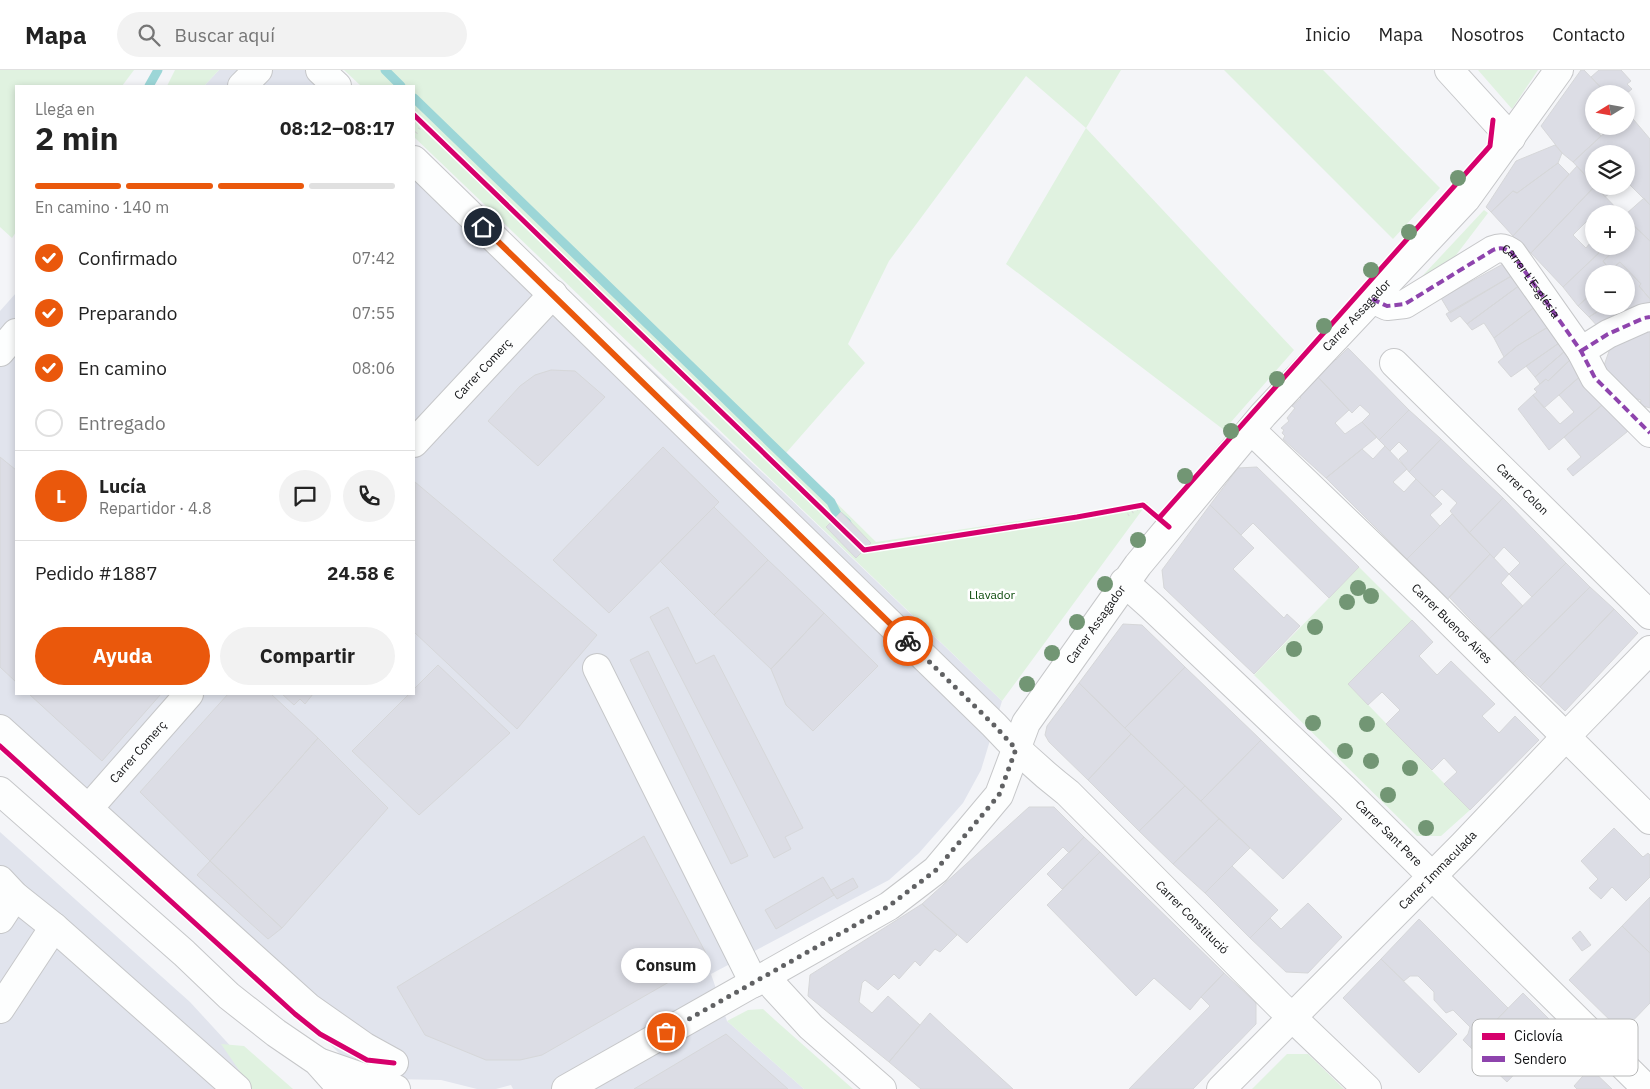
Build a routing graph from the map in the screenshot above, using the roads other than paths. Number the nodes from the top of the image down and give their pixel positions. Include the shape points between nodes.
1 (258, 70) edge
2 (320, 70) edge
3 (1449, 70) edge
4 (1559, 70) edge
5 (243, 85) edge
6 (336, 85) edge
7 (1511, 138) junction
8 (415, 161) edge
9 (552, 294) junction
10 (1372, 299) junction
11 (1650, 317) edge
12 (15, 334) edge
13 (1581, 351) junction
14 (0, 352) edge
15 (1394, 364) dead end
16 (1251, 430) junction
17 (1650, 433) edge
18 (415, 442) edge
19 (1124, 582) junction
20 (1650, 616) edge
21 (1650, 650) edge
22 (597, 668) dead end
23 (188, 695) edge
24 (0, 729) edge
25 (1566, 737) junction
26 (1016, 749) junction
27 (0, 790) edge
28 (88, 809) junction
29 (1650, 820) edge
30 (1432, 876) junction
31 (7, 888) edge
32 (0, 919) edge
33 (54, 927) junction
34 (759, 980) junction
35 (0, 1009) edge
36 (320, 1016) junction
37 (1292, 1018) junction
38 (1576, 1019) edge
39 (317, 1061) junction
40 (395, 1076) edge
41 (1634, 1076) edge
42 (565, 1088) edge
43 (237, 1089) edge
44 (342, 1089) edge
45 (882, 1089) edge
46 (1221, 1089) edge
47 (1367, 1089) edge
48 (1647, 1089) edge

1 - 5 street
2 - 6 street
3 - 7 street
4 - 7 street, Carrer Assagador
7 - 10 street, Carrer Assagador via 1466,199
8 - 9 street, Carrer Constitució
9 - 18 street, Carrer Comerç
9 - 26 street, Carrer Constitució
10 - 13 street, Carrer L'Església via 1387,306 1405,304 1493,250 1506,248
10 - 16 street, Carrer Assagador
11 - 13 street via 1608,334
12 - 14 street
13 - 17 street, Carrer L'Església via 1595,378
15 - 20 street, Carrer Colon
16 - 19 street, Carrer Assagador
16 - 25 street, Carrer Buenos Aires
19 - 26 street, Carrer Assagador via 1026,723
19 - 30 street, Carrer Sant Pere
21 - 25 street, Carrer Immaculada
22 - 34 street
23 - 28 street, Carrer Comerç
24 - 28 street
25 - 29 street, Carrer Buenos Aires
25 - 30 street, Carrer Immaculada
26 - 34 street, Carrer Assagador via 999,795 936,870 889,906
26 - 37 street, Carrer Constitució via 1068,793
27 - 39 street via 229,996 276,1034
28 - 36 street
30 - 37 street, Carrer Immaculada
30 - 38 street, Carrer Sant Pere
31 - 32 street
31 - 33 street
33 - 35 street
33 - 43 street
34 - 42 street, Carrer Assagador
34 - 45 street
36 - 39 street
36 - 40 street via 365,1047
37 - 46 street, Carrer Immaculada
37 - 47 street, Carrer Constitució
39 - 40 street
39 - 44 street
41 - 48 street, Carrer Sant Pere

